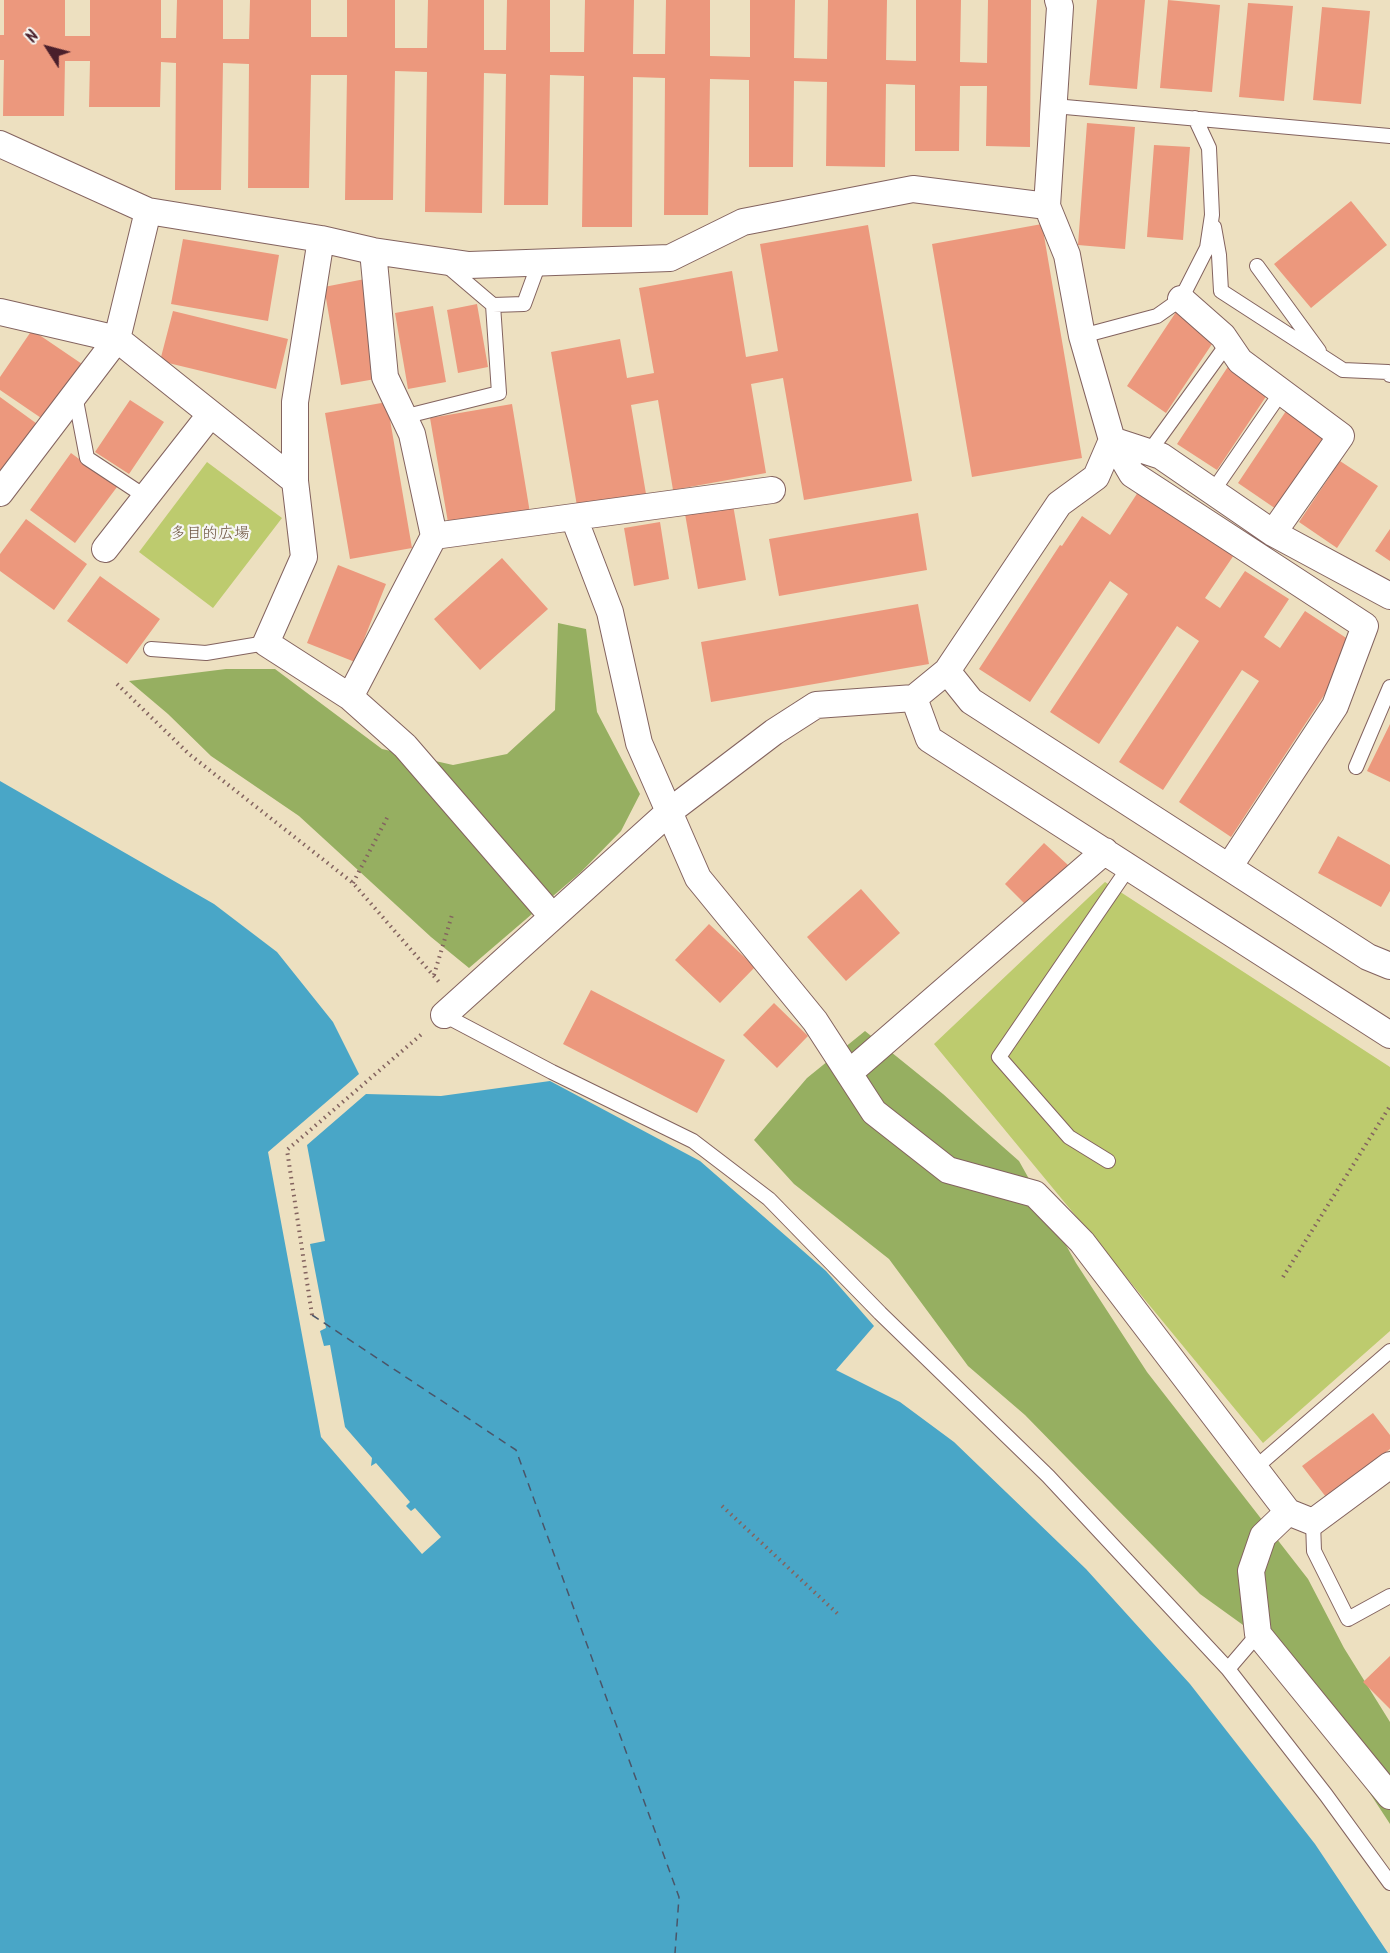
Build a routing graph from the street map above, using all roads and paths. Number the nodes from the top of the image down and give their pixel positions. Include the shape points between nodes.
1 (1058, 0) edge
2 (1054, 106) junction
3 (1195, 118) junction
4 (1390, 136) edge
5 (0, 144) edge
6 (1047, 206) junction
7 (148, 211) junction
8 (1212, 215) junction
9 (321, 239) junction
10 (373, 251) junction
11 (442, 261) junction
12 (539, 263) junction
13 (1257, 266) dead end
14 (1181, 299) junction
15 (493, 305) junction
16 (0, 312) edge
17 (1082, 336) junction
18 (117, 339) junction
19 (1228, 343) junction
20 (1323, 357) junction
21 (1390, 375) edge
22 (1282, 392) junction
23 (75, 395) junction
24 (210, 415) junction
25 (403, 417) junction
26 (1112, 440) junction
27 (1149, 452) junction
28 (295, 481) junction
29 (772, 490) dead end
30 (1213, 491) junction
31 (0, 493) edge
32 (146, 497) junction
33 (573, 518) junction
34 (1273, 532) junction
35 (434, 536) junction
36 (105, 549) dead end
37 (1390, 596) edge
38 (266, 643) junction
39 (151, 649) dead end
40 (947, 671) junction
41 (117, 684) dead end
42 (1390, 687) edge
43 (350, 697) junction
44 (914, 698) junction
45 (1356, 767) dead end
46 (670, 811) junction
47 (388, 816) dead end
48 (1105, 851) junction
49 (1129, 867) junction
50 (1229, 867) junction
51 (353, 883) junction
52 (452, 915) dead end
53 (552, 916) junction
54 (1390, 966) edge
55 (434, 975) junction
56 (451, 1009) junction
57 (1390, 1035) edge
58 (849, 1073) junction
59 (1390, 1106) edge
60 (1108, 1161) dead end
61 (1283, 1277) dead end
62 (312, 1315) dead end
63 (1390, 1351) edge
64 (1390, 1465) edge
65 (1255, 1468) junction
66 (722, 1506) dead end
67 (1288, 1512) junction
68 (1313, 1521) junction
69 (1390, 1596) edge
70 (840, 1616) dead end
71 (1258, 1634) junction
72 (1228, 1669) junction
73 (1390, 1796) edge
74 (1390, 1883) edge

1 - 2 street
2 - 3 lane
2 - 6 street
3 - 4 lane
3 - 8 lane via 1209,148
5 - 7 street
6 - 12 street via 913,189 743,222 670,258
6 - 17 street via 1067,255
7 - 9 street
7 - 18 street
8 - 14 lane via 1207,248
8 - 20 lane via 1221,291
9 - 10 street
9 - 28 street via 295,402
10 - 11 street
10 - 25 street via 385,376
11 - 12 street via 469,265
11 - 15 lane
12 - 15 lane via 524,304
13 - 20 lane
14 - 17 lane via 1157,316
14 - 19 street
15 - 25 lane via 500,393
16 - 18 street
17 - 26 street
18 - 23 street
18 - 24 street
19 - 22 street via 1240,361
19 - 27 lane
20 - 21 lane via 1343,370
22 - 30 lane
22 - 34 street via 1341,436
23 - 31 street
23 - 32 lane via 87,458
24 - 28 street
24 - 32 street
25 - 35 street via 412,434
26 - 27 street
26 - 40 street via 1096,477 1059,504
26 - 50 street via 1132,474 1365,626 1335,706
27 - 30 street
28 - 38 street via 304,556
29 - 33 street
30 - 34 street
32 - 36 street
33 - 35 street
33 - 46 street via 610,612 639,743
34 - 37 street
35 - 43 street
38 - 39 lane via 206,653
38 - 43 street
40 - 44 street
40 - 50 street via 972,701
41 - 51 path via 189,754
42 - 45 lane
43 - 53 street via 405,746
44 - 46 street via 816,705
44 - 48 street via 929,740
46 - 53 street
46 - 58 street via 699,878 815,1021
47 - 51 path
48 - 49 street
48 - 58 street
49 - 57 street
49 - 60 lane via 999,1057 1069,1137
50 - 54 street via 1368,957
51 - 55 path
52 - 55 path
53 - 56 street
55 - 56 path
56 - 62 path via 287,1150
56 - 72 lane via 552,1072 693,1141 768,1198 1048,1476
58 - 65 street via 874,1112 948,1170 1035,1194 1082,1242
59 - 61 path
63 - 65 lane
64 - 68 street
65 - 67 street
66 - 70 path
67 - 68 street
67 - 71 street via 1263,1536 1251,1571
68 - 69 lane via 1314,1551 1348,1619
71 - 72 lane
71 - 73 street
72 - 74 lane

